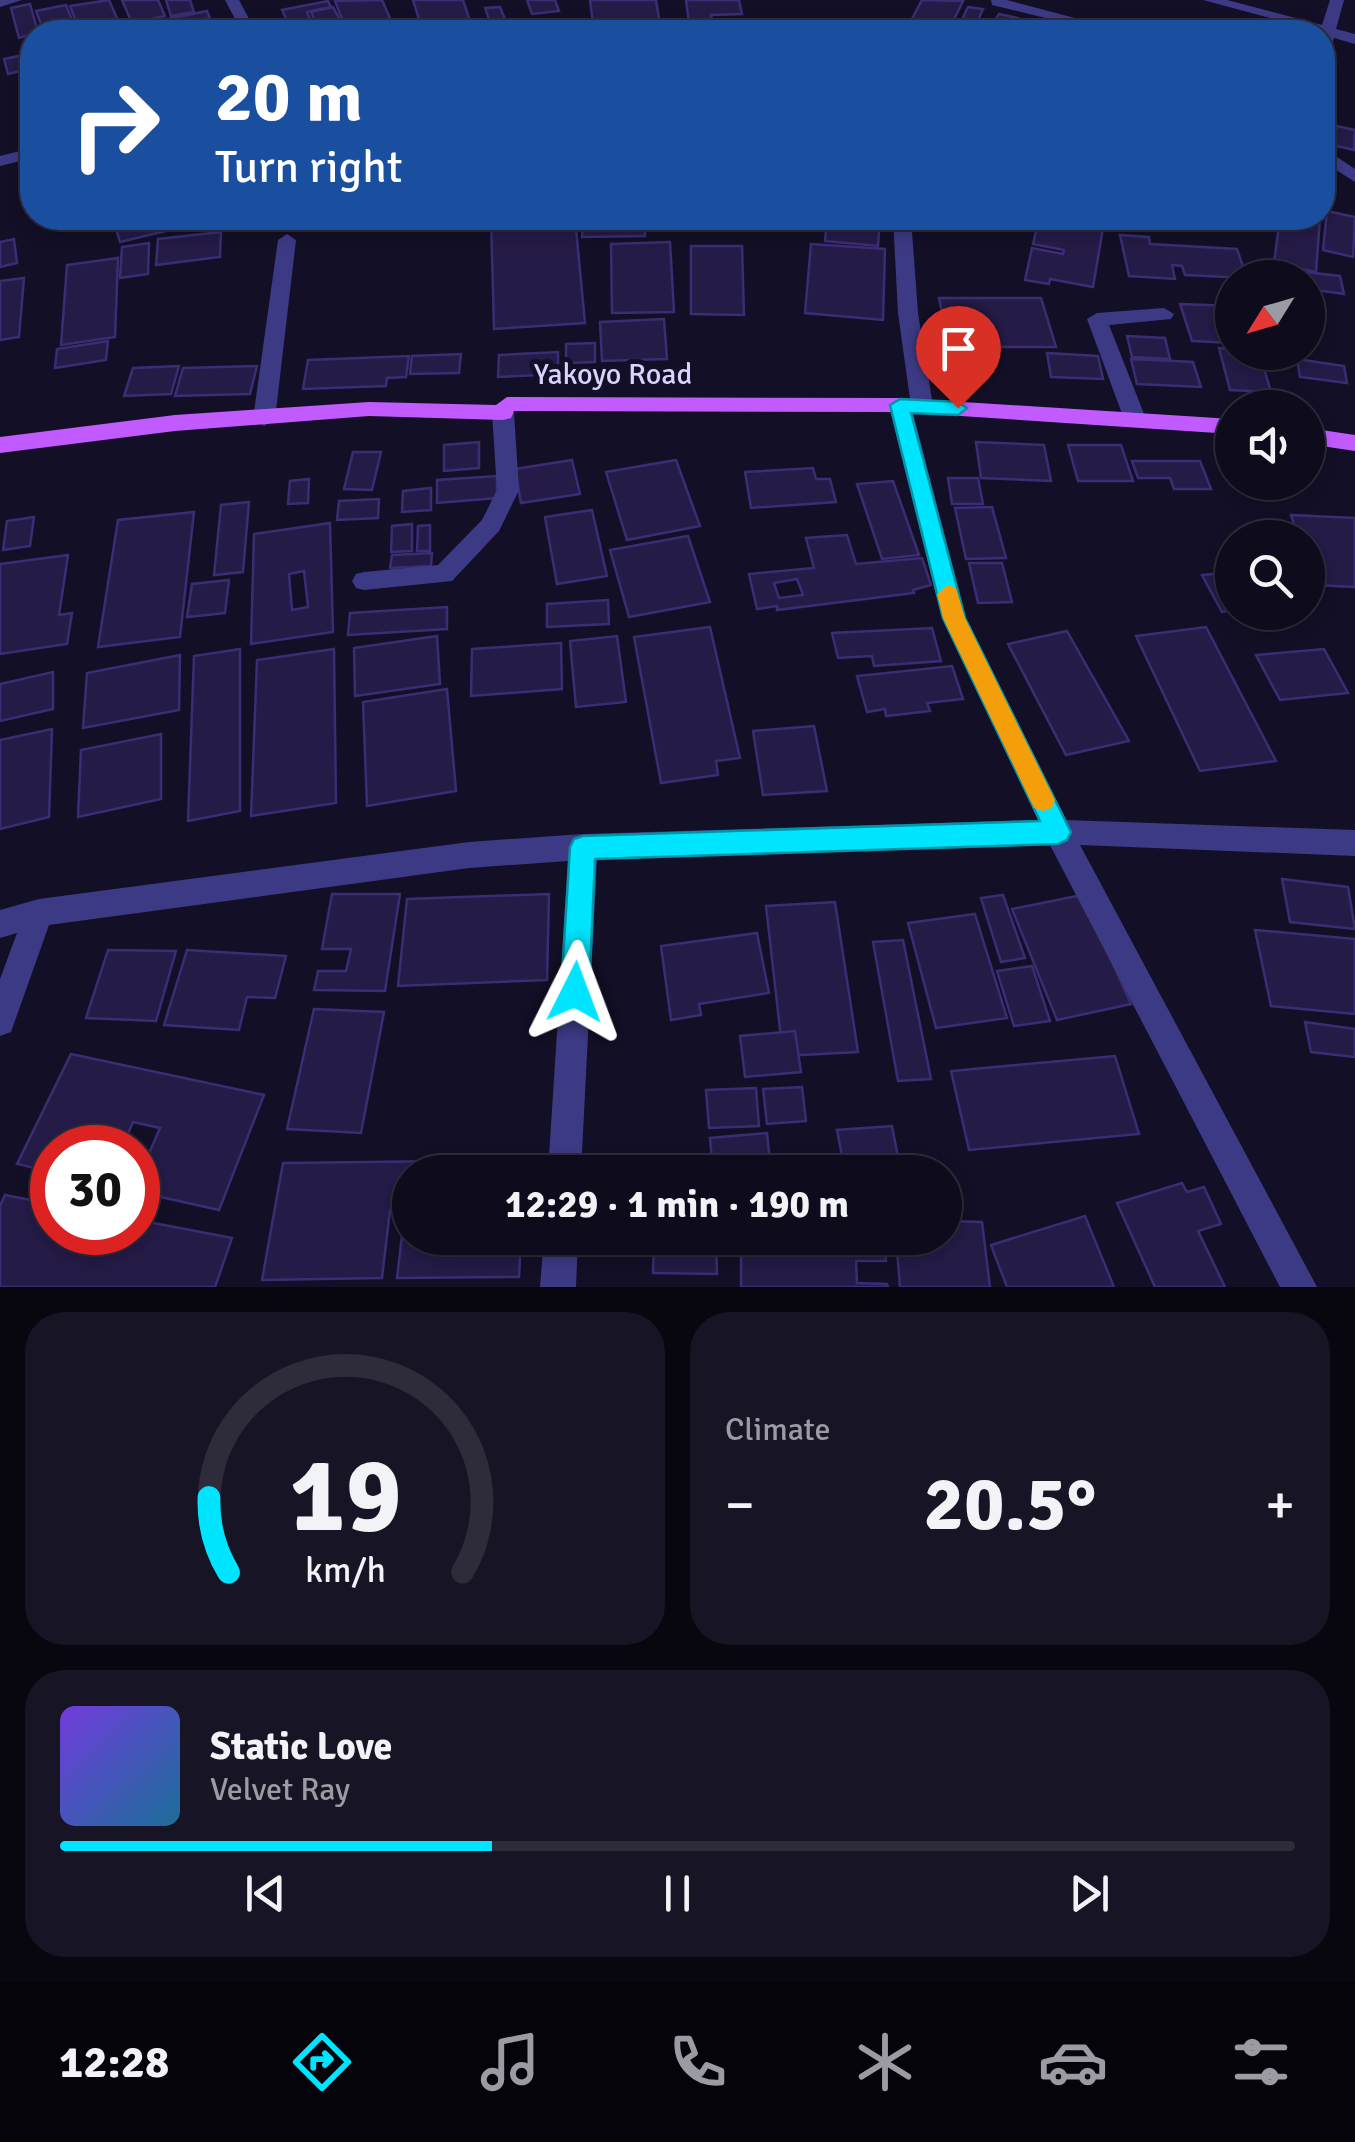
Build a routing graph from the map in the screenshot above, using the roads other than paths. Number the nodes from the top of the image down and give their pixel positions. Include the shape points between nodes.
1 (14, 0) edge
2 (1210, 0) edge
3 (997, 2) edge
4 (0, 3) edge
5 (1071, 20) edge
6 (1289, 20) edge
7 (903, 230) edge
8 (287, 240) dead end
9 (1164, 314) dead end
10 (911, 406) junction
11 (503, 413) junction
12 (1135, 418) junction
13 (264, 419) junction
14 (1215, 425) edge
15 (1325, 438) edge
16 (1355, 442) edge
17 (0, 446) edge
18 (364, 581) dead end
19 (1058, 832) junction
20 (1355, 842) edge
21 (583, 847) junction
22 (39, 913) junction
23 (0, 924) edge
24 (0, 1021) edge
25 (566, 1155) edge
26 (560, 1255) edge
27 (558, 1287) edge
28 (1298, 1287) edge

1 - 4 street
2 - 6 street
3 - 5 street
7 - 10 street
8 - 13 street
9 - 12 street via 1096,319
10 - 11 main road, Yakoyo Road via 507,404
10 - 12 main road, Yakoyo Road
10 - 19 street via 954,618
11 - 13 main road, Yakoyo Road via 369,409
11 - 18 street via 508,490 491,526 444,574
12 - 14 main road, Yakoyo Road
13 - 17 main road, Yakoyo Road via 174,423
15 - 16 main road
19 - 20 street
19 - 21 street
19 - 28 street
21 - 22 street via 469,855
21 - 25 street
22 - 23 street
22 - 24 street
26 - 27 street

